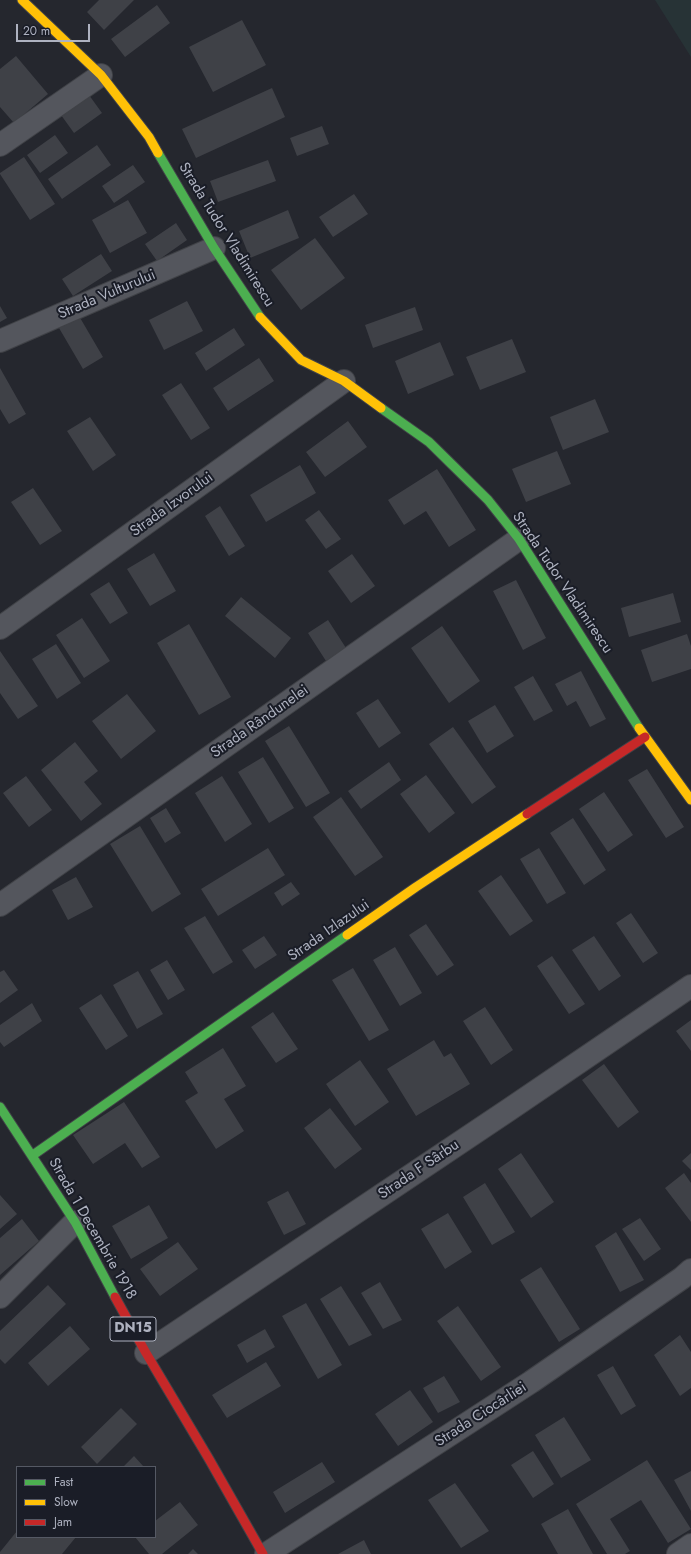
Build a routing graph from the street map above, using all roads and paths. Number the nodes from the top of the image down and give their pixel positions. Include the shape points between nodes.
1 (22, 0) edge
2 (101, 74) junction
3 (0, 145) edge
4 (214, 248) junction
5 (0, 341) edge
6 (344, 381) junction
7 (519, 539) junction
8 (0, 628) edge
9 (645, 737) junction
10 (691, 800) edge
11 (0, 906) edge
12 (691, 986) edge
13 (0, 1107) edge
14 (33, 1155) junction
15 (75, 1222) junction
16 (691, 1270) edge
17 (0, 1297) edge
18 (146, 1353) junction
19 (691, 1545) edge
20 (263, 1554) edge
21 (266, 1554) edge
22 (678, 1554) edge

1 - 2 street, Strada Tudor Vladimirescu
2 - 3 street
2 - 4 street, Strada Tudor Vladimirescu via 149,137
4 - 5 street, Strada Vulturului
4 - 6 street, Strada Tudor Vladimirescu via 262,320 301,360
6 - 7 street, Strada Tudor Vladimirescu via 429,442 488,500
6 - 8 street, Strada Izvorului
7 - 9 street, Strada Tudor Vladimirescu
7 - 11 street, Strada Rândunelei
9 - 10 street, Strada Tudor Vladimirescu
9 - 14 street, Strada Izlazului via 416,887
12 - 18 street, Strada F Sârbu
13 - 14 street, Strada 1 Decembrie 1918 / DN15
14 - 15 street, Strada 1 Decembrie 1918 / DN15
15 - 17 street
15 - 18 street, Strada 1 Decembrie 1918 / DN15
16 - 21 street, Strada Ciocârliei via 531,1382
18 - 20 street, Strada 1 Decembrie 1918 / DN15
19 - 22 street

